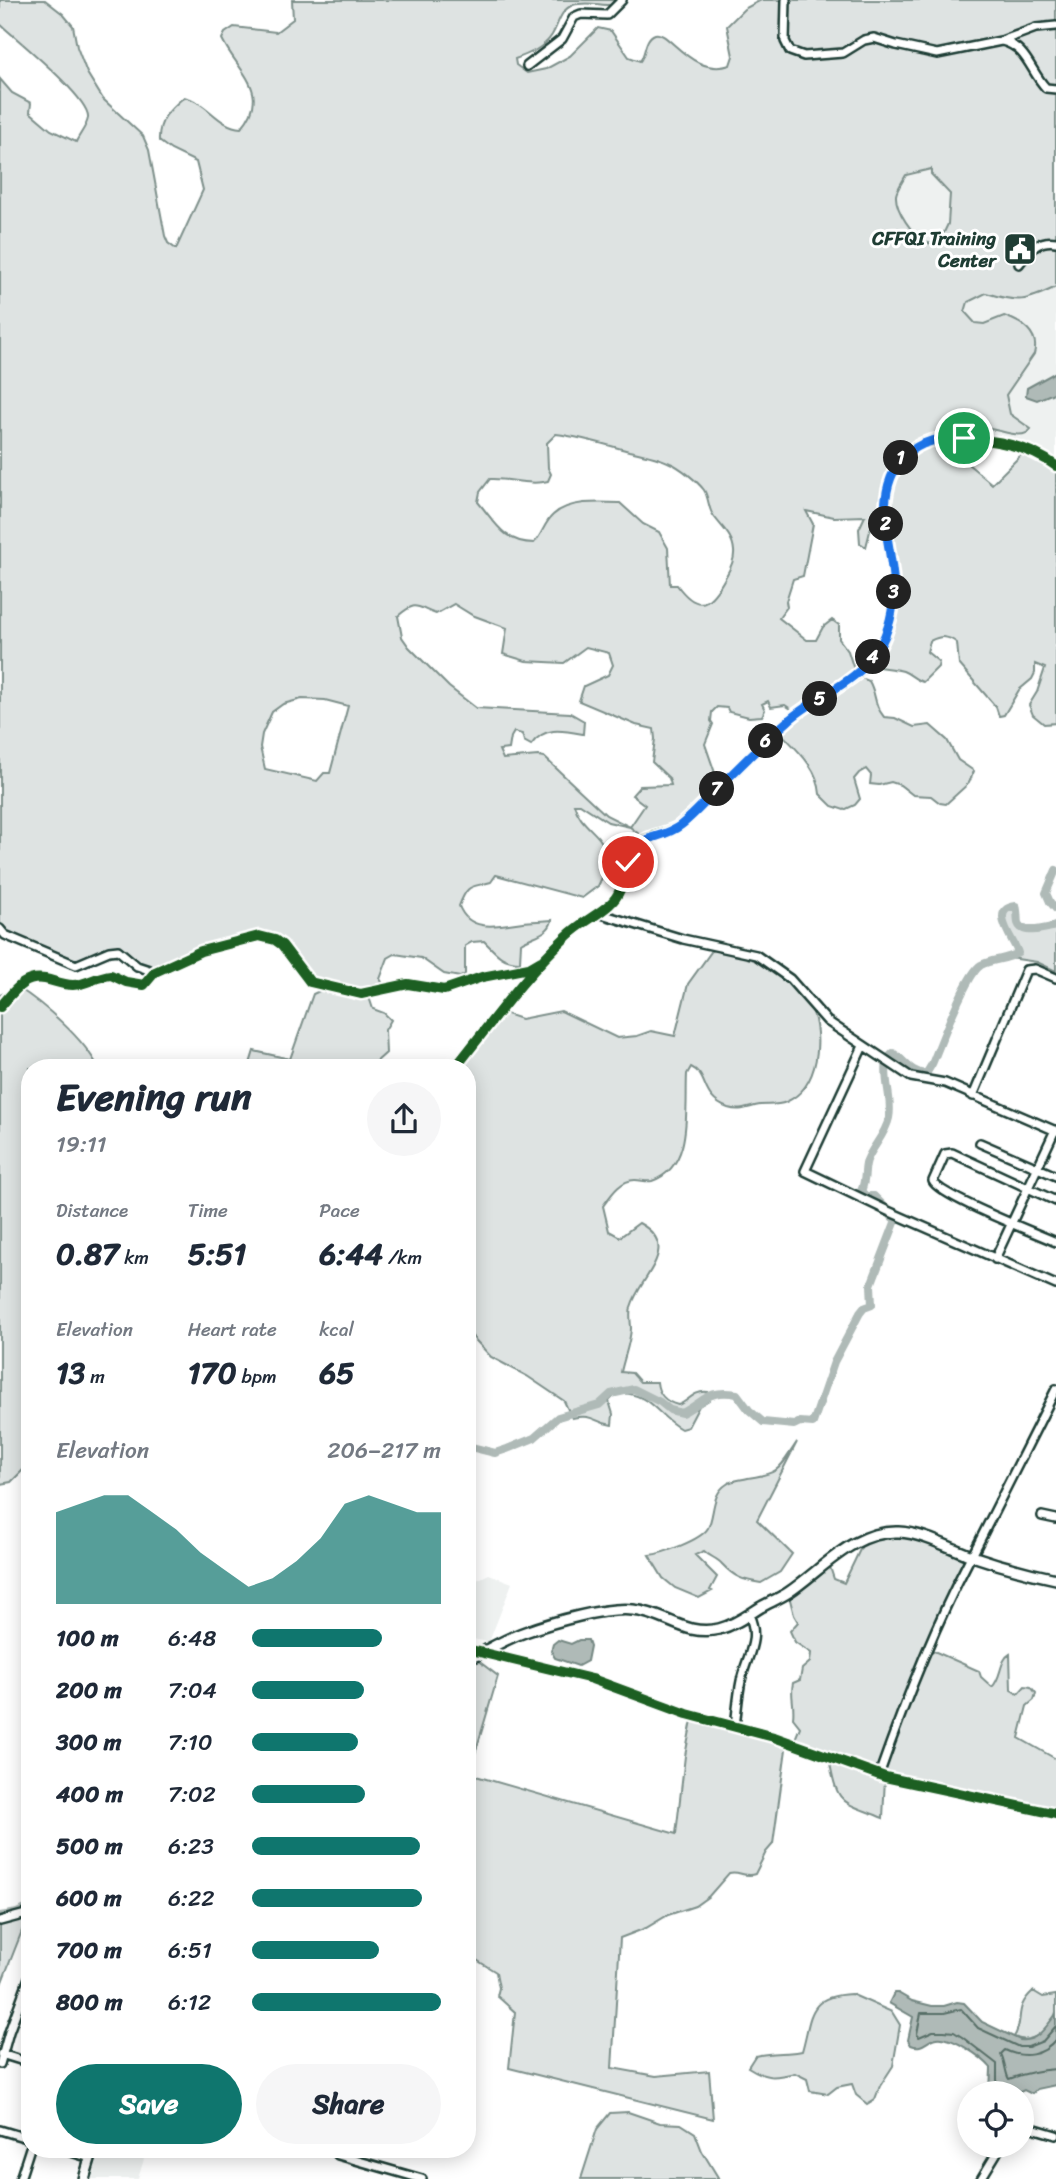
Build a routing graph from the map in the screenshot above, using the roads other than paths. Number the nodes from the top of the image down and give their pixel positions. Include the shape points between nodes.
1 (622, 0) edge
2 (786, 0) edge
3 (1056, 26) edge
4 (1001, 41) junction
5 (527, 66) dead end
6 (1056, 89) edge
7 (1056, 242) edge
8 (1019, 264) dead end
9 (1056, 466) edge
10 (598, 913) junction
11 (0, 929) edge
12 (541, 961) junction
13 (155, 972) junction
14 (1056, 978) edge
15 (0, 1007) edge
16 (863, 1045) junction
17 (463, 1059) edge
18 (973, 1096) junction
19 (1055, 1131) edge
20 (980, 1143) dead end
21 (1037, 1168) junction
22 (1056, 1176) edge
23 (1028, 1190) junction
24 (1056, 1201) edge
25 (1013, 1223) junction
26 (1056, 1242) edge
27 (995, 1259) junction
28 (1056, 1285) edge
29 (1056, 1389) edge
30 (1042, 1516) dead end
31 (1056, 1519) edge
32 (970, 1558) junction
33 (1056, 1579) edge
34 (749, 1615) junction
35 (476, 1652) edge
36 (481, 1653) junction
37 (476, 1656) edge
38 (734, 1726) junction
39 (879, 1775) junction
40 (1056, 1814) edge
41 (21, 1915) edge
42 (0, 1920) edge
43 (21, 2000) edge
44 (1, 2054) edge
45 (21, 2060) edge
46 (0, 2064) edge
47 (1034, 2129) edge
48 (0, 2130) edge
49 (21, 2136) edge
50 (1056, 2136) edge
51 (27, 2158) edge
52 (90, 2158) edge
53 (348, 2158) edge
54 (993, 2158) edge
55 (20, 2179) edge
56 (84, 2179) edge
57 (422, 2179) edge
58 (981, 2179) edge

1 - 5 street via 607,15 574,17 562,39
2 - 4 street via 785,41 795,55 843,53 869,38 937,54
3 - 4 street
4 - 6 street via 1026,56 1046,89
7 - 8 street via 1039,243
9 - 10 street via 1016,446 964,438 924,442 902,456 888,495 894,602 880,647 856,676 790,718 679,826 635,847 618,895
10 - 12 street
10 - 16 street via 756,955 790,979 827,1021
11 - 13 street via 5,936 76,965 118,950 137,967
12 - 13 street via 444,990 408,984 361,994 310,982 275,940 259,936 201,951
12 - 17 street
13 - 15 street via 144,985 111,975 72,985 32,979 17,987
14 - 18 street via 1026,970
16 - 18 street via 911,1077 946,1083
16 - 27 street via 805,1171
18 - 19 street
19 - 21 street
20 - 21 street
21 - 22 street
21 - 23 street
23 - 24 street
23 - 25 street
23 - 25 street via 952,1153 946,1154 937,1171 933,1184 939,1189
25 - 26 street
25 - 27 street
27 - 28 street
29 - 32 street
30 - 31 street
32 - 33 main road
32 - 34 main road via 898,1532 866,1537
32 - 39 street via 916,1671
34 - 36 main road via 721,1629 702,1632 634,1610 592,1613 524,1632
34 - 38 street via 754,1625 753,1646 740,1684
35 - 36 street
36 - 37 main road
36 - 38 street via 592,1679
38 - 39 street
39 - 40 street
41 - 42 street
43 - 44 street
44 - 45 street
44 - 46 street
47 - 50 street
48 - 49 street
51 - 55 street
52 - 56 main road
53 - 57 street
54 - 58 street

